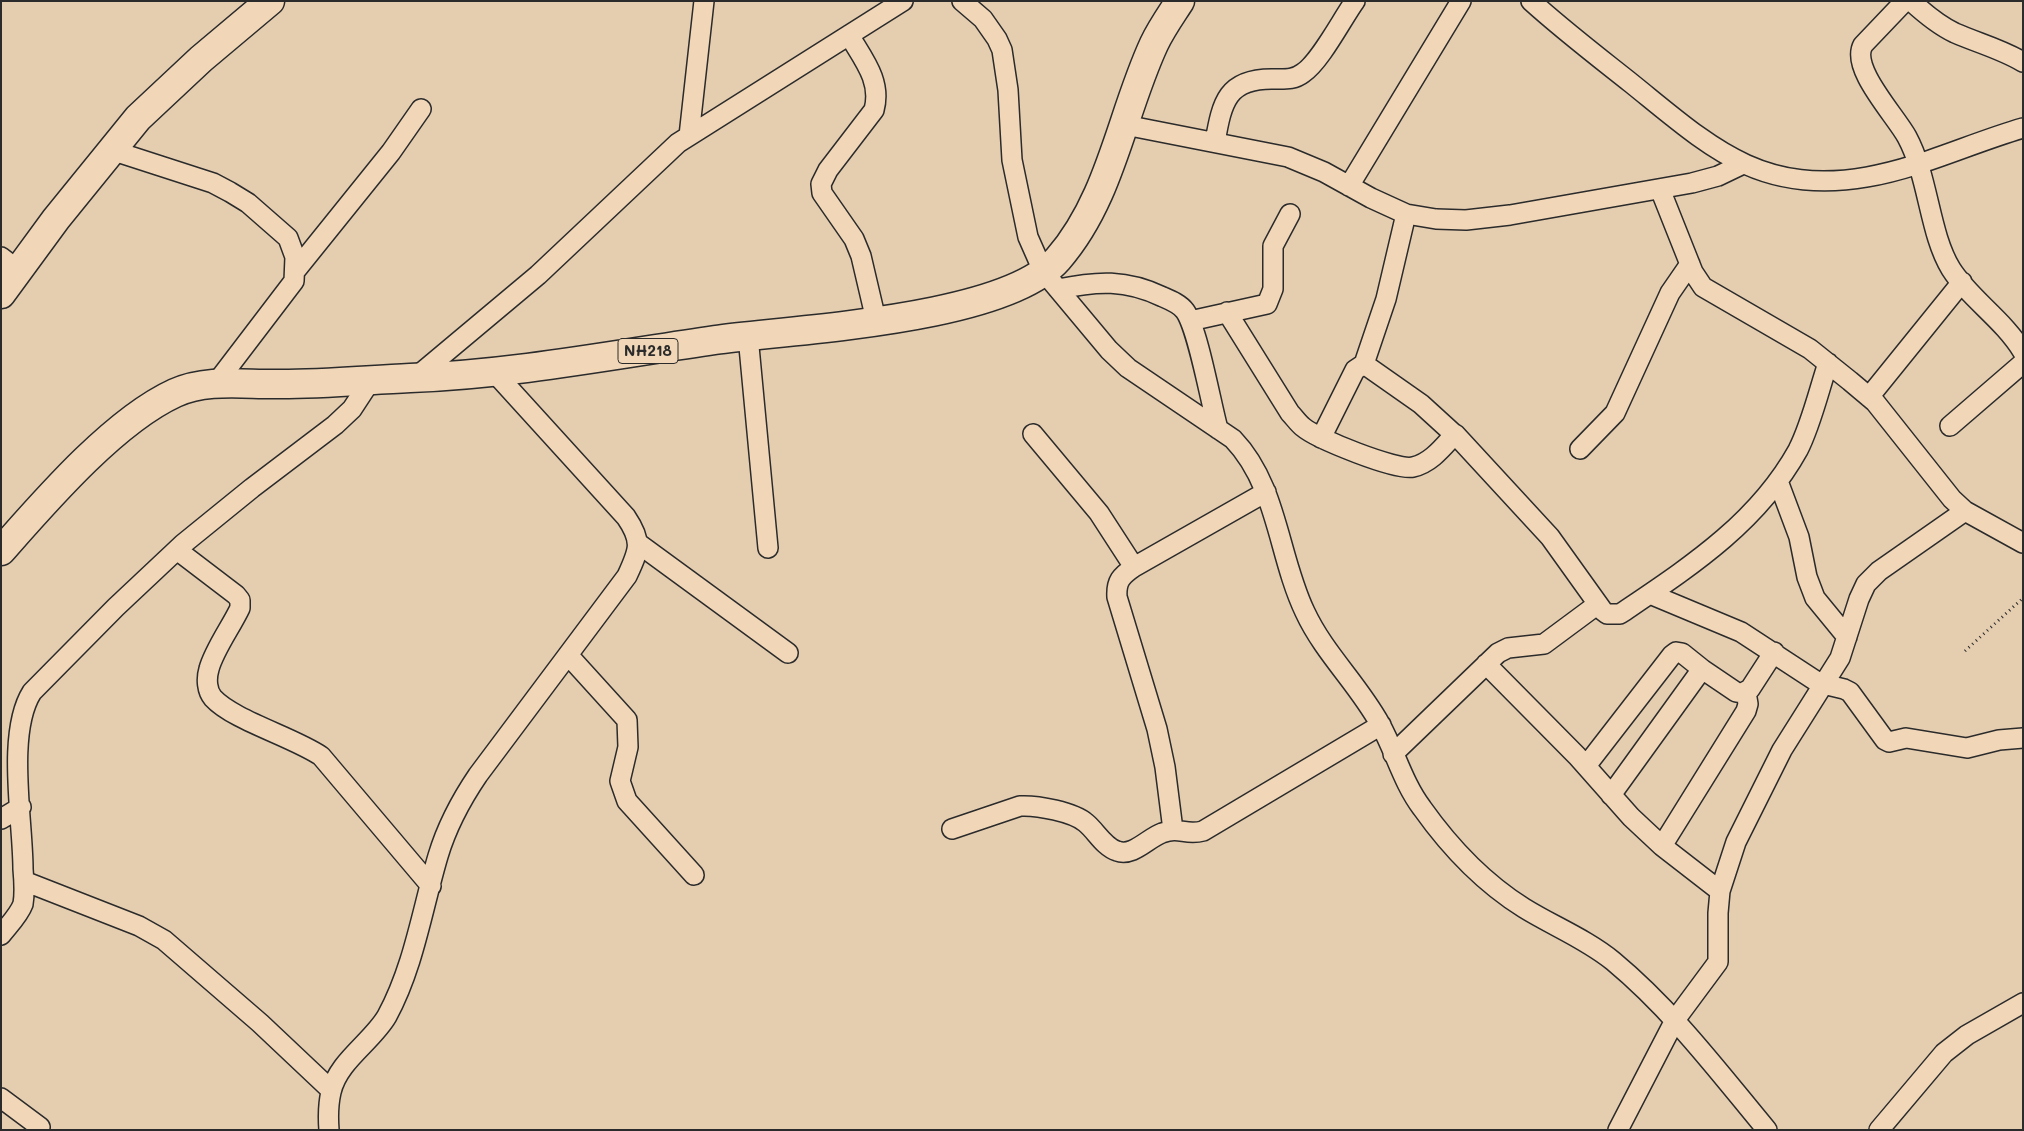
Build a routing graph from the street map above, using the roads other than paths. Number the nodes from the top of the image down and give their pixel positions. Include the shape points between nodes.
1 (270, 1) edge
2 (704, 1) edge
3 (903, 1) edge
4 (962, 1) edge
5 (1180, 1) edge
6 (1355, 1) edge
7 (1461, 1) edge
8 (1531, 1) edge
9 (1905, 1) edge
10 (1911, 1) edge
11 (849, 35) junction
12 (2023, 62) edge
13 (421, 109) dead end
14 (1125, 126) junction
15 (2023, 128) edge
16 (689, 136) junction
17 (1215, 142) junction
18 (111, 150) junction
19 (1919, 163) junction
20 (1743, 164) junction
21 (1350, 186) junction
22 (1660, 189) junction
23 (1290, 214) dead end
24 (1406, 214) junction
25 (10, 263) edge
26 (1690, 264) junction
27 (296, 270) junction
28 (1050, 280) junction
29 (1962, 282) junction
30 (1, 294) edge
31 (1227, 312) junction
32 (876, 320) junction
33 (1190, 321) junction
34 (748, 336) junction
35 (2023, 352) edge
36 (2023, 362) edge
37 (1828, 363) junction
38 (1364, 364) junction
39 (495, 373) junction
40 (415, 378) junction
41 (371, 380) junction
42 (217, 382) junction
43 (1869, 397) junction
44 (1950, 426) dead end
45 (1218, 430) junction
46 (1033, 434) dead end
47 (1454, 435) junction
48 (1321, 438) junction
49 (1580, 450) dead end
50 (1778, 481) junction
51 (1266, 492) junction
52 (1965, 511) junction
53 (2023, 543) edge
54 (639, 544) junction
55 (768, 548) dead end
56 (176, 550) junction
57 (1, 551) edge
58 (1134, 567) junction
59 (1650, 594) junction
60 (1598, 604) junction
61 (1846, 638) junction
62 (1774, 652) junction
63 (788, 653) dead end
64 (568, 656) junction
65 (1486, 664) junction
66 (1702, 669) junction
67 (1824, 685) junction
68 (1746, 692) junction
69 (1381, 725) junction
70 (2023, 738) edge
71 (1393, 754) junction
72 (1586, 766) junction
73 (1611, 795) junction
74 (21, 807) junction
75 (1, 819) edge
76 (952, 829) dead end
77 (1173, 830) junction
78 (1662, 846) junction
79 (694, 875) dead end
80 (24, 881) junction
81 (431, 886) junction
82 (1720, 891) junction
83 (1, 935) edge
84 (2023, 1003) edge
85 (1675, 1020) junction
86 (331, 1090) junction
87 (1, 1098) edge
88 (40, 1127) dead end
89 (329, 1130) edge
90 (1618, 1130) edge
91 (1767, 1130) edge
92 (1879, 1130) edge

1 - 18 main road via 138,118
2 - 16 street
3 - 11 street
4 - 28 street via 983,19 1002,50 1012,160 1028,237
5 - 14 main road, NH218 via 1154,43
6 - 17 street via 1304,73 1290,79 1255,79 1228,95 1220,109
7 - 21 street
8 - 20 street via 1709,146
9 - 19 street via 1863,45 1860,55 1867,78 1890,109
10 - 12 street via 1930,18 1954,32
11 - 16 street
11 - 32 street via 877,87 877,100 874,110 820,184 822,193 854,238
13 - 27 street via 391,152
14 - 17 street
14 - 28 main road, NH218 via 1109,172 1081,226 1057,261
15 - 19 street
16 - 40 street via 651,166 538,275
17 - 21 street via 1288,157
18 - 25 main road
18 - 27 street via 213,184 242,200 288,238
19 - 20 street via 1894,172 1827,181 1784,178
19 - 29 street via 1944,256
20 - 22 street via 1718,176
21 - 24 street
22 - 24 street via 1466,220
22 - 26 street
23 - 31 street via 1273,246 1271,298 1261,306
24 - 38 street via 1386,299
25 - 30 main road
26 - 37 street via 1703,287 1810,349
26 - 49 street via 1670,293 1615,413
27 - 42 street via 286,294
28 - 32 main road, NH218 via 1026,283 975,302
28 - 33 street via 1117,282 1141,287 1175,303
28 - 45 street via 1128,368
29 - 35 street via 1998,319
29 - 43 street
31 - 33 street
31 - 48 street via 1290,412 1303,427
32 - 34 main road, NH218
33 - 45 street
34 - 39 main road, NH218
34 - 55 street
36 - 44 street
37 - 43 street
37 - 50 street via 1798,448
38 - 47 street via 1421,404
38 - 48 street via 1356,370
39 - 40 main road, NH218
39 - 54 street via 626,517 636,532
40 - 41 main road, NH218
41 - 42 main road, NH218 via 280,384
41 - 56 street via 352,409 335,425
42 - 57 main road, NH218 via 177,392 142,412 49,497
43 - 52 street
45 - 51 street via 1234,439 1243,449
46 - 58 street via 1099,513
47 - 48 street via 1424,463 1412,468 1386,463
47 - 60 street via 1550,537
50 - 59 street via 1762,503 1722,542
50 - 61 street via 1800,537 1807,577 1815,598
51 - 58 street
51 - 69 street via 1304,610 1321,641 1357,686
52 - 53 street
52 - 61 street via 1879,571 1866,584
54 - 63 street
54 - 64 street via 627,576
56 - 74 street via 32,692 20,723
56 - 81 street via 240,600 240,608 209,668 207,680 214,698 232,712 305,745 321,756
58 - 77 street via 1120,577 1116,586 1117,597 1157,729
59 - 60 street via 1620,614 1607,614
59 - 62 street via 1742,632
60 - 65 street via 1544,644 1508,648
61 - 67 street via 1840,658
62 - 67 street
62 - 68 street
64 - 79 street via 626,720 628,747 620,781 627,802
64 - 81 street via 459,804 438,856
65 - 71 street
65 - 72 street
66 - 68 street via 1736,692
66 - 72 street via 1682,653 1672,655
66 - 73 street
67 - 70 street via 1850,692 1889,742 1906,738 1967,748
67 - 82 street via 1782,750 1736,842
68 - 78 street via 1746,711
69 - 71 street
69 - 77 street via 1203,830 1192,834
71 - 85 street via 1421,807 1482,877 1518,904 1612,960
72 - 73 street
73 - 78 street
74 - 75 street
74 - 80 street
76 - 77 street via 1032,805 1078,816 1118,852 1129,852
78 - 82 street
80 - 83 street via 22,904
80 - 86 street via 139,926 164,940
81 - 86 street via 417,941 399,991 376,1031 353,1056
82 - 85 street via 1718,962
84 - 92 street via 1967,1035 1944,1053
85 - 90 street
85 - 91 street
86 - 89 street
87 - 88 street

